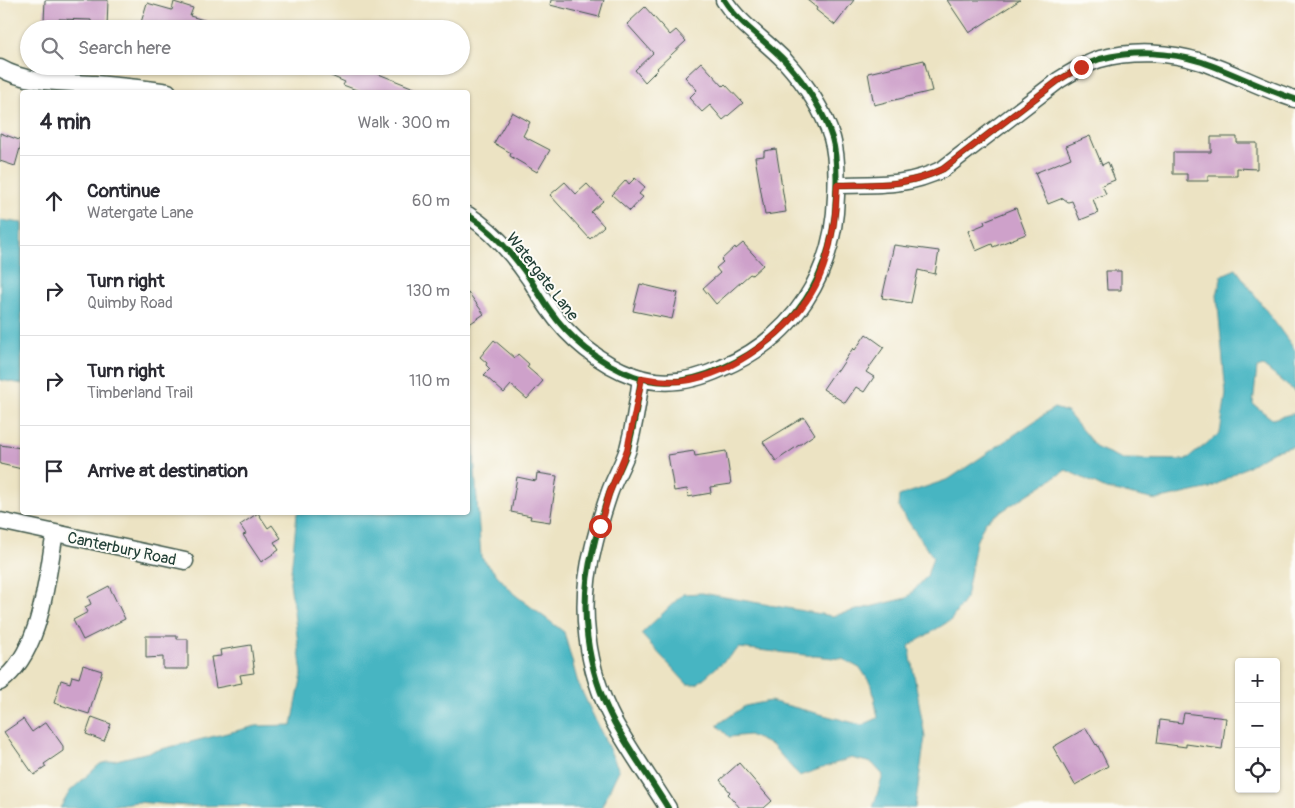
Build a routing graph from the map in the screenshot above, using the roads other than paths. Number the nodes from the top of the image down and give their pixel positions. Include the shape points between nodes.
1 (724, 0) edge
2 (0, 68) edge
3 (156, 90) edge
4 (1295, 99) edge
5 (837, 185) junction
6 (470, 217) edge
7 (642, 378) junction
8 (0, 521) edge
9 (55, 533) junction
10 (186, 561) dead end
11 (0, 682) edge
12 (668, 808) edge

1 - 5 street, Watergate Lane via 744,25 784,61 811,94 832,138
2 - 3 street via 29,79
4 - 5 street via 1182,56 1123,54 1100,59 1059,80 928,177 891,184
5 - 7 street, Watergate Lane via 832,235 824,264 815,286 782,329 734,363 704,376 664,382
6 - 7 street, Watergate Lane via 498,239 517,260 568,332 610,365
7 - 12 street via 627,450 592,550 585,612 588,643 601,691 614,722
8 - 9 street, Canterbury Road
9 - 10 street, Canterbury Road
9 - 11 street via 40,615 30,646 18,665

